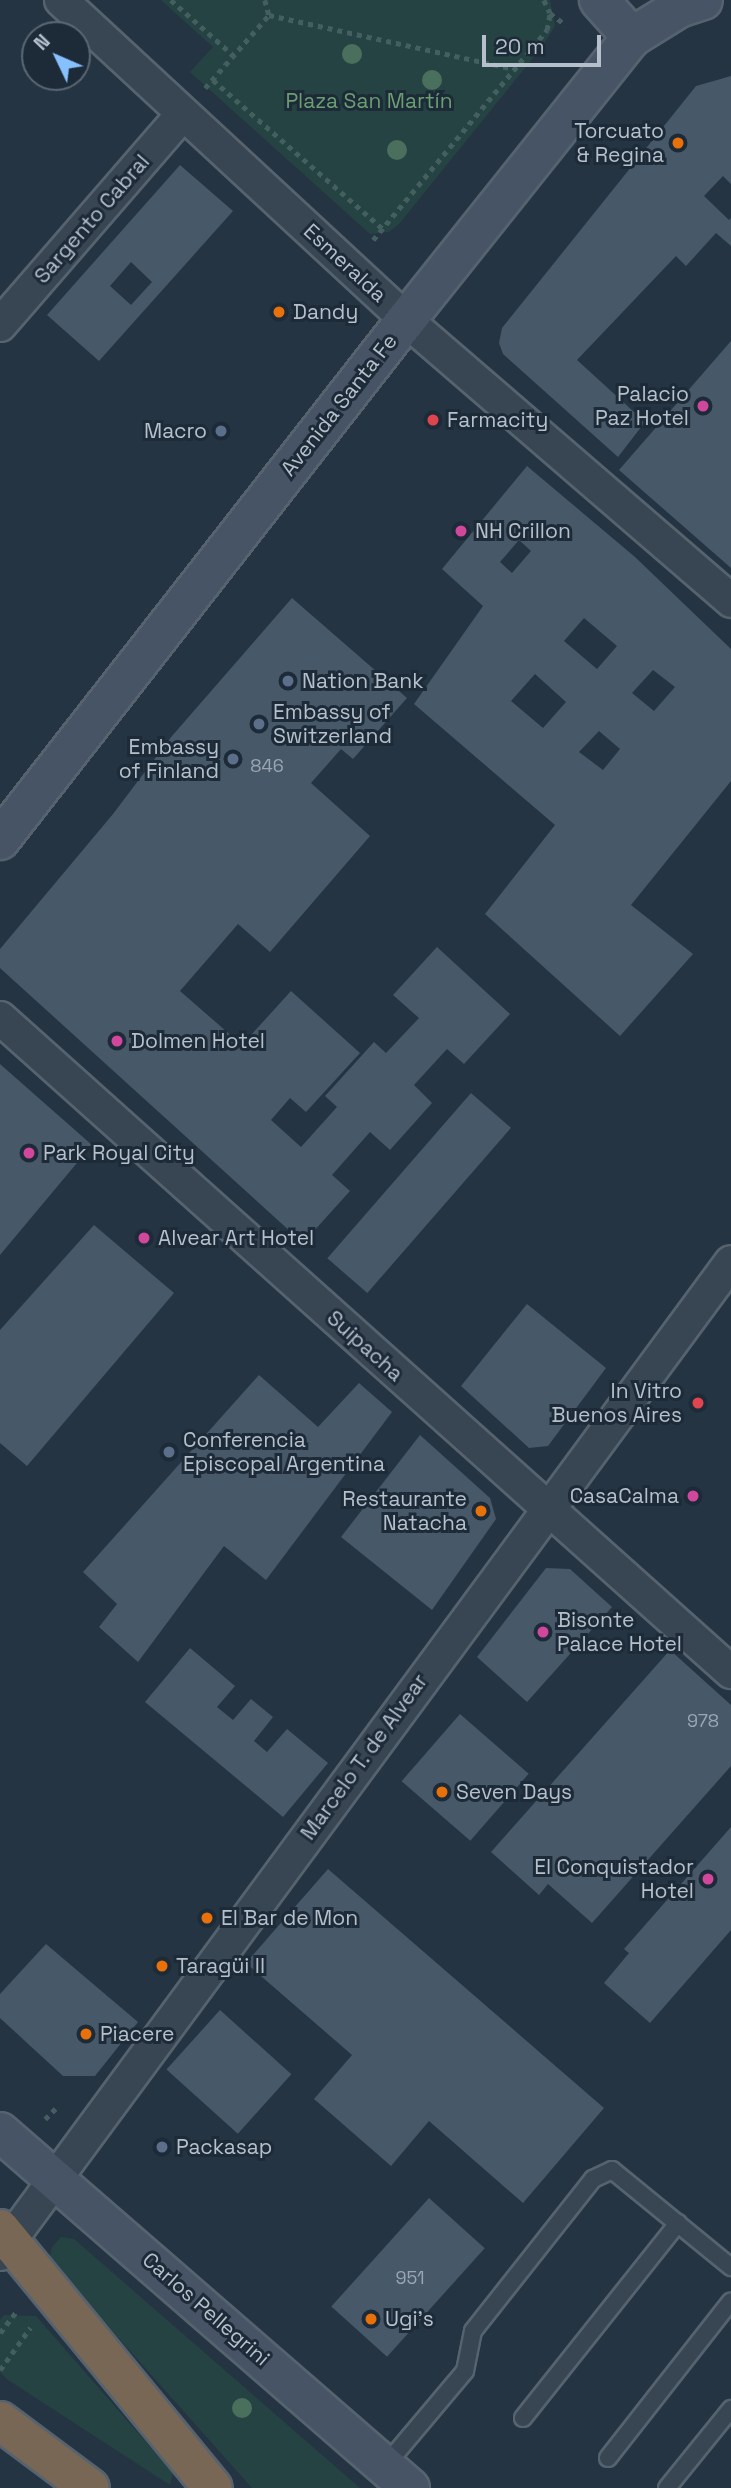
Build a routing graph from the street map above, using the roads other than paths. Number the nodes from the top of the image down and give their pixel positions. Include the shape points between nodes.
1 (61, 0) edge
2 (599, 0) edge
3 (703, 0) edge
4 (632, 37) junction
5 (183, 114) junction
6 (406, 320) junction
7 (0, 325) edge
8 (731, 601) edge
9 (0, 840) edge
10 (0, 1018) edge
11 (731, 1262) edge
12 (546, 1509) junction
13 (731, 1672) edge
14 (0, 2132) edge
15 (55, 2179) junction
16 (678, 2223) junction
17 (3, 2241) edge
18 (731, 2267) edge
19 (731, 2301) edge
20 (731, 2409) edge
21 (523, 2418) dead end
22 (0, 2421) edge
23 (608, 2459) dead end
24 (397, 2477) edge
25 (90, 2488) edge
26 (213, 2488) edge
27 (667, 2488) edge

1 - 5 street, Esmeralda
2 - 4 main road
3 - 4 main road, Avenida Santa Fe via 679,8
4 - 6 main road, Avenida Santa Fe
5 - 6 street, Esmeralda
5 - 7 street, Sargento Cabral
6 - 8 street, Esmeralda
6 - 9 main road, Avenida Santa Fe
10 - 12 street, Suipacha
11 - 12 street, Marcelo T. de Alvear
12 - 13 street, Suipacha
12 - 15 street, Marcelo T. de Alvear
14 - 15 main road, Carlos Pellegrini
15 - 17 street, Marcelo T. de Alvear
15 - 24 main road, Carlos Pellegrini
16 - 18 lane
16 - 21 lane
16 - 24 lane via 612,2170 593,2179 473,2331 465,2371
17 - 26 highway
19 - 23 lane
20 - 27 lane
22 - 25 highway

